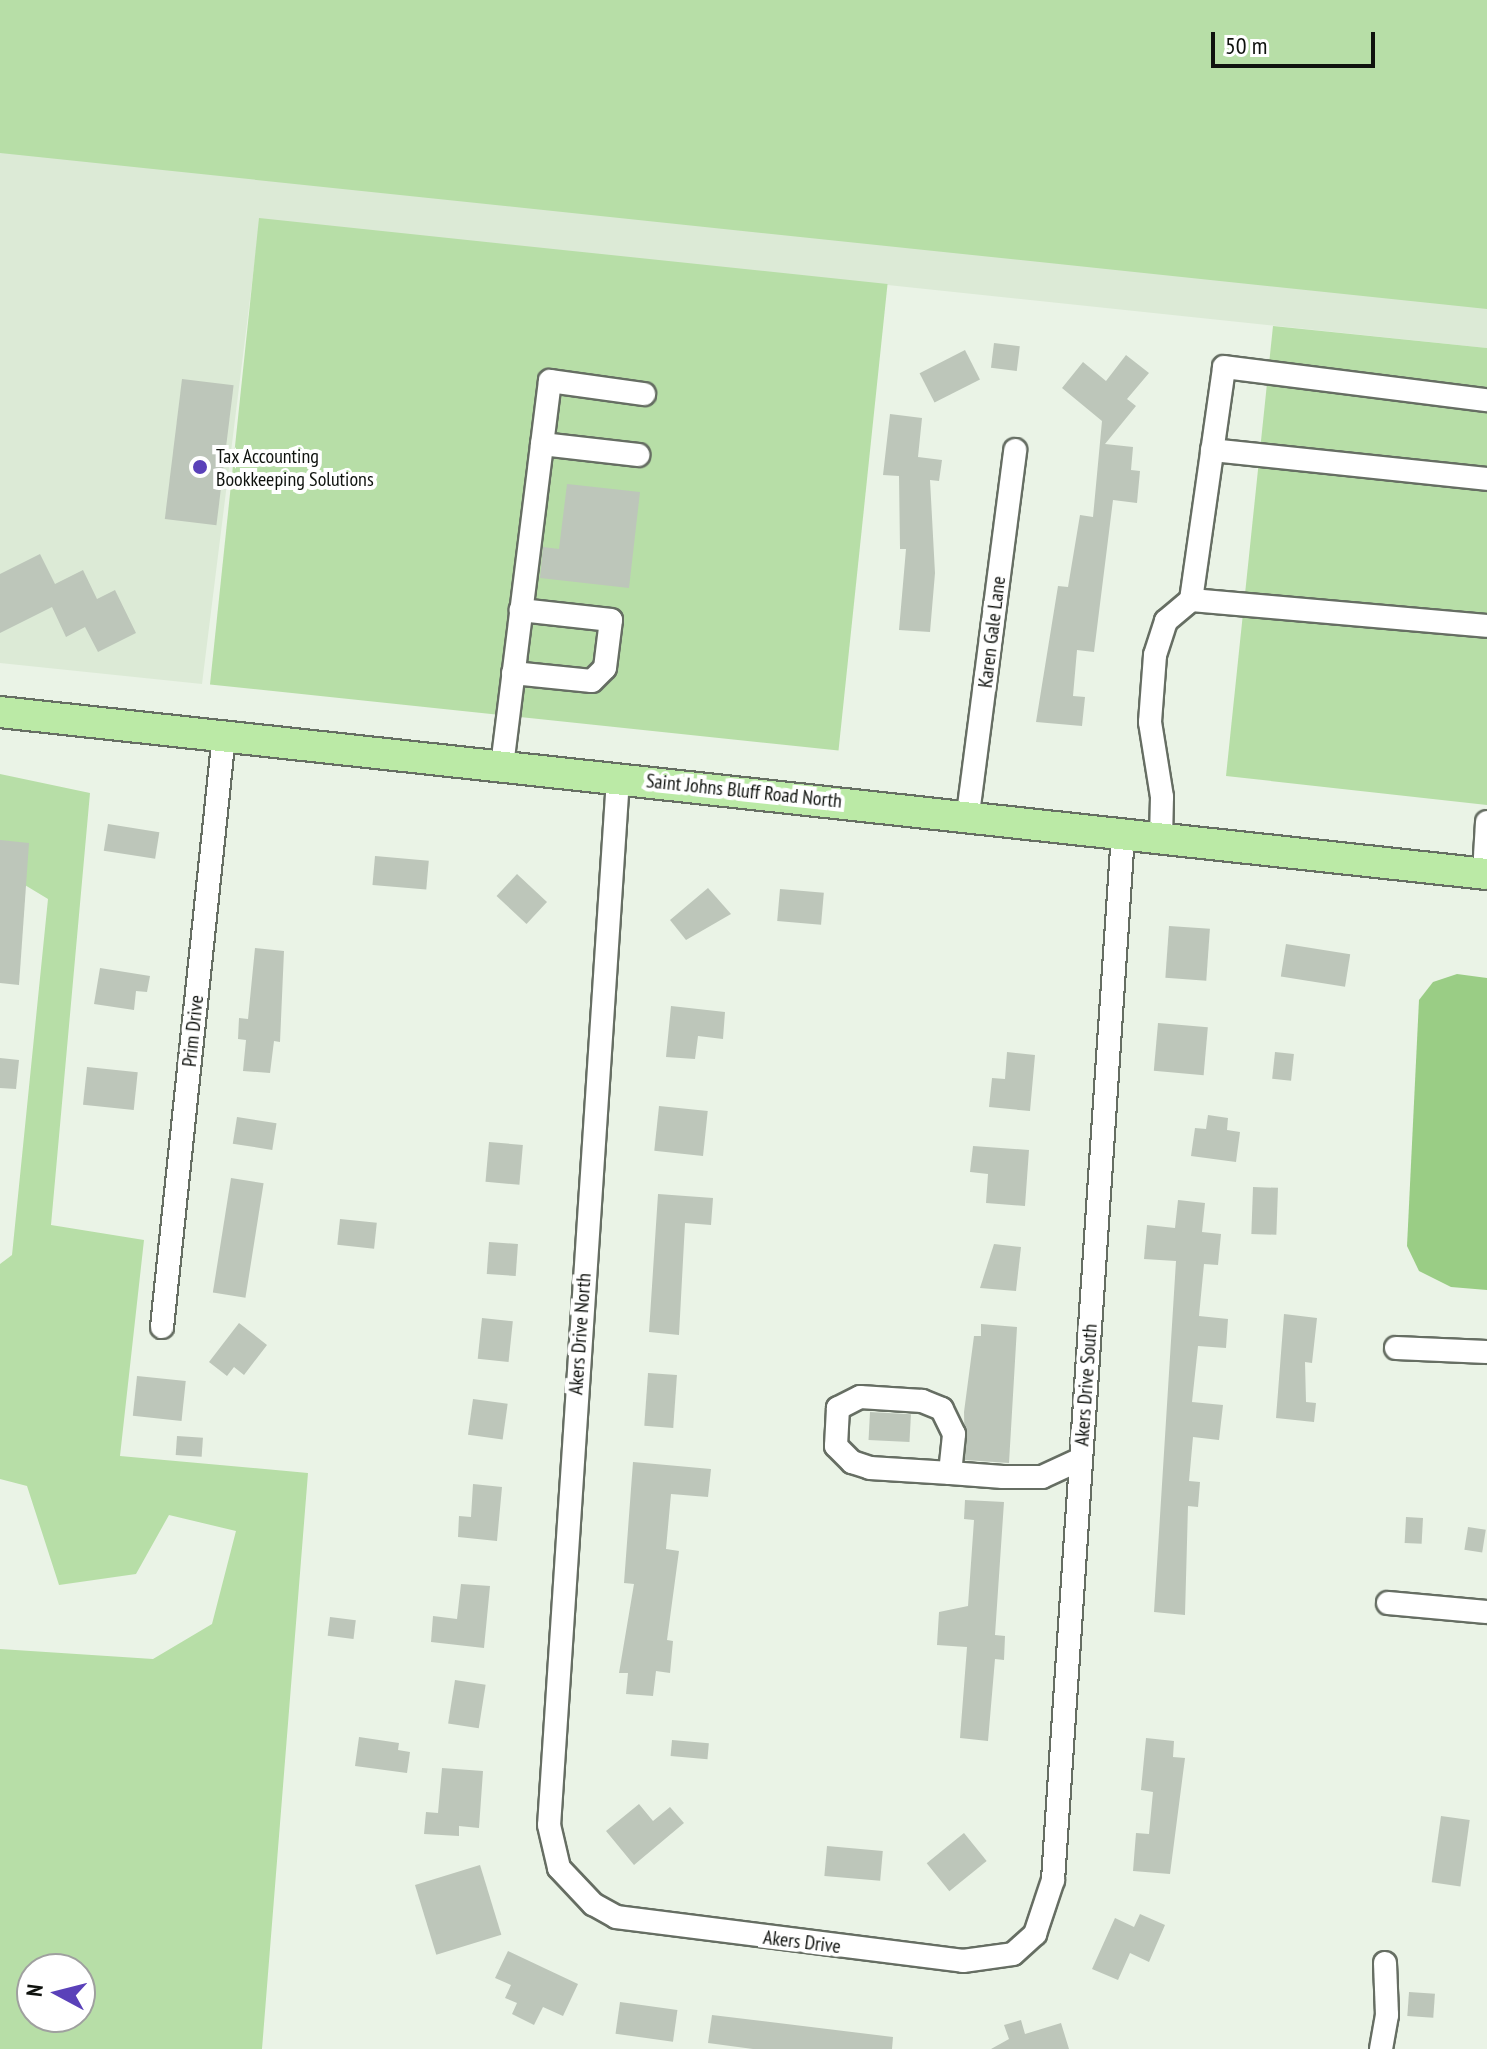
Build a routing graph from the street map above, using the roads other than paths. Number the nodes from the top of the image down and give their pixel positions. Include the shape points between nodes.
1 (644, 394) dead end
2 (1487, 400) edge
3 (542, 444) junction
4 (1015, 450) dead end
5 (1212, 450) junction
6 (638, 455) dead end
7 (1487, 479) edge
8 (1191, 600) junction
9 (521, 610) junction
10 (1487, 626) edge
11 (513, 673) junction
12 (0, 712) edge
13 (224, 735) junction
14 (502, 766) junction
15 (618, 779) junction
16 (968, 814) junction
17 (1487, 822) edge
18 (1123, 834) junction
19 (1161, 838) junction
20 (1485, 874) edge
21 (162, 1327) dead end
22 (1396, 1348) dead end
23 (1487, 1352) edge
24 (1081, 1459) junction
25 (950, 1473) junction
26 (1388, 1603) dead end
27 (1487, 1612) edge
28 (571, 1885) joint
29 (1035, 1934) joint
30 (1385, 1963) dead end
31 (1381, 2049) edge

1 - 3 street via 550,381
2 - 5 street via 1224,367
3 - 6 street
3 - 9 street
4 - 16 street, Karen Gale Lane
5 - 7 street
5 - 8 street
8 - 10 street
8 - 19 street via 1166,621 1155,655 1150,722 1162,797
9 - 11 street
9 - 11 street via 611,620 605,668 592,681
11 - 14 street
12 - 13 main road, Saint Johns Bluff Road North
13 - 14 main road, Saint Johns Bluff Road North
13 - 21 street, Prim Drive
14 - 15 main road, Saint Johns Bluff Road North
15 - 16 main road, Saint Johns Bluff Road North
15 - 28 street, Akers Drive North via 549,1825 559,1868
16 - 18 main road, Saint Johns Bluff Road North
17 - 20 street
18 - 19 main road, Saint Johns Bluff Road North
18 - 24 street, Akers Drive South
19 - 20 main road, Saint Johns Bluff Road North
22 - 23 street
24 - 25 street via 1042,1477
24 - 29 street, Akers Drive South via 1053,1880
25 - 25 street via 852,1462 833,1438 838,1408 860,1397 933,1404 949,1417 954,1434
26 - 27 street
28 - 29 street, Akers Drive via 616,1917 963,1961 1013,1954
30 - 31 street via 1387,2015

